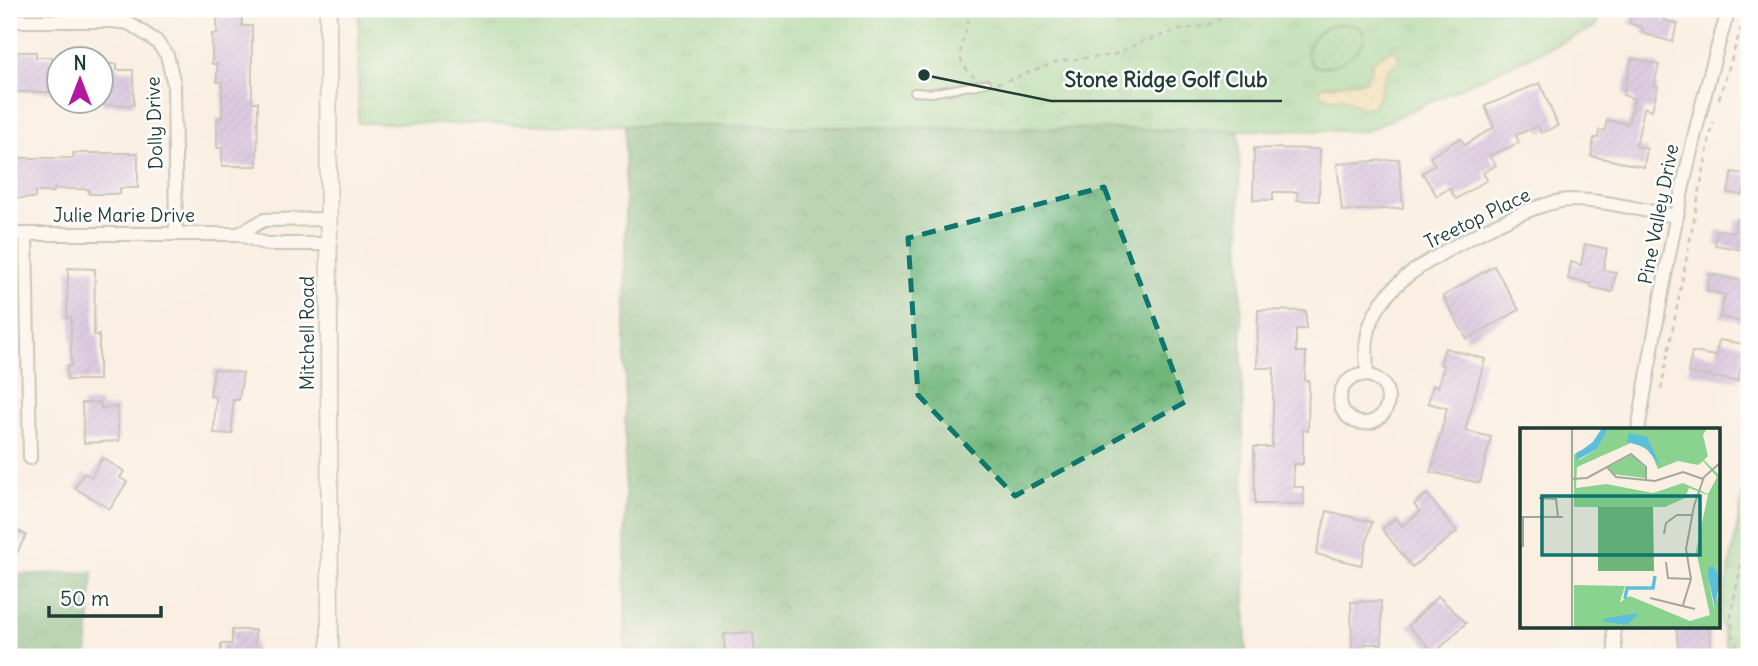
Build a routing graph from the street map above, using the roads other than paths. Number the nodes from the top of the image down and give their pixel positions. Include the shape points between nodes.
1 (328, 9) edge
2 (1728, 9) edge
3 (9, 21) edge
4 (987, 83) road end
5 (914, 92) dead end
6 (1677, 216) junction
7 (327, 219) junction
8 (9, 234) edge
9 (26, 234) junction
10 (176, 234) junction
11 (239, 234) junction
12 (327, 244) junction
13 (1367, 374) dead end
14 (1638, 428) edge
15 (30, 458) dead end
16 (1613, 628) edge
17 (330, 657) edge
18 (1616, 657) edge

1 - 7 street, Mitchell Road
2 - 6 street, Pine Valley Drive via 1697,120
3 - 10 street, Dolly Drive via 129,23 156,41 167,55 174,84
4 - 5 lane
6 - 13 street, Treetop Place via 1570,200 1534,208 1504,222 1434,259 1390,292 1368,330
6 - 14 street, Pine Valley Drive
7 - 11 street, Julie Marie Drive via 264,220
7 - 12 street, Mitchell Road
8 - 9 street, Julie Marie Drive
9 - 10 street, Julie Marie Drive
9 - 15 street
10 - 11 street, Julie Marie Drive
11 - 12 street, Julie Marie Drive via 266,244
12 - 17 street, Mitchell Road
16 - 18 street

